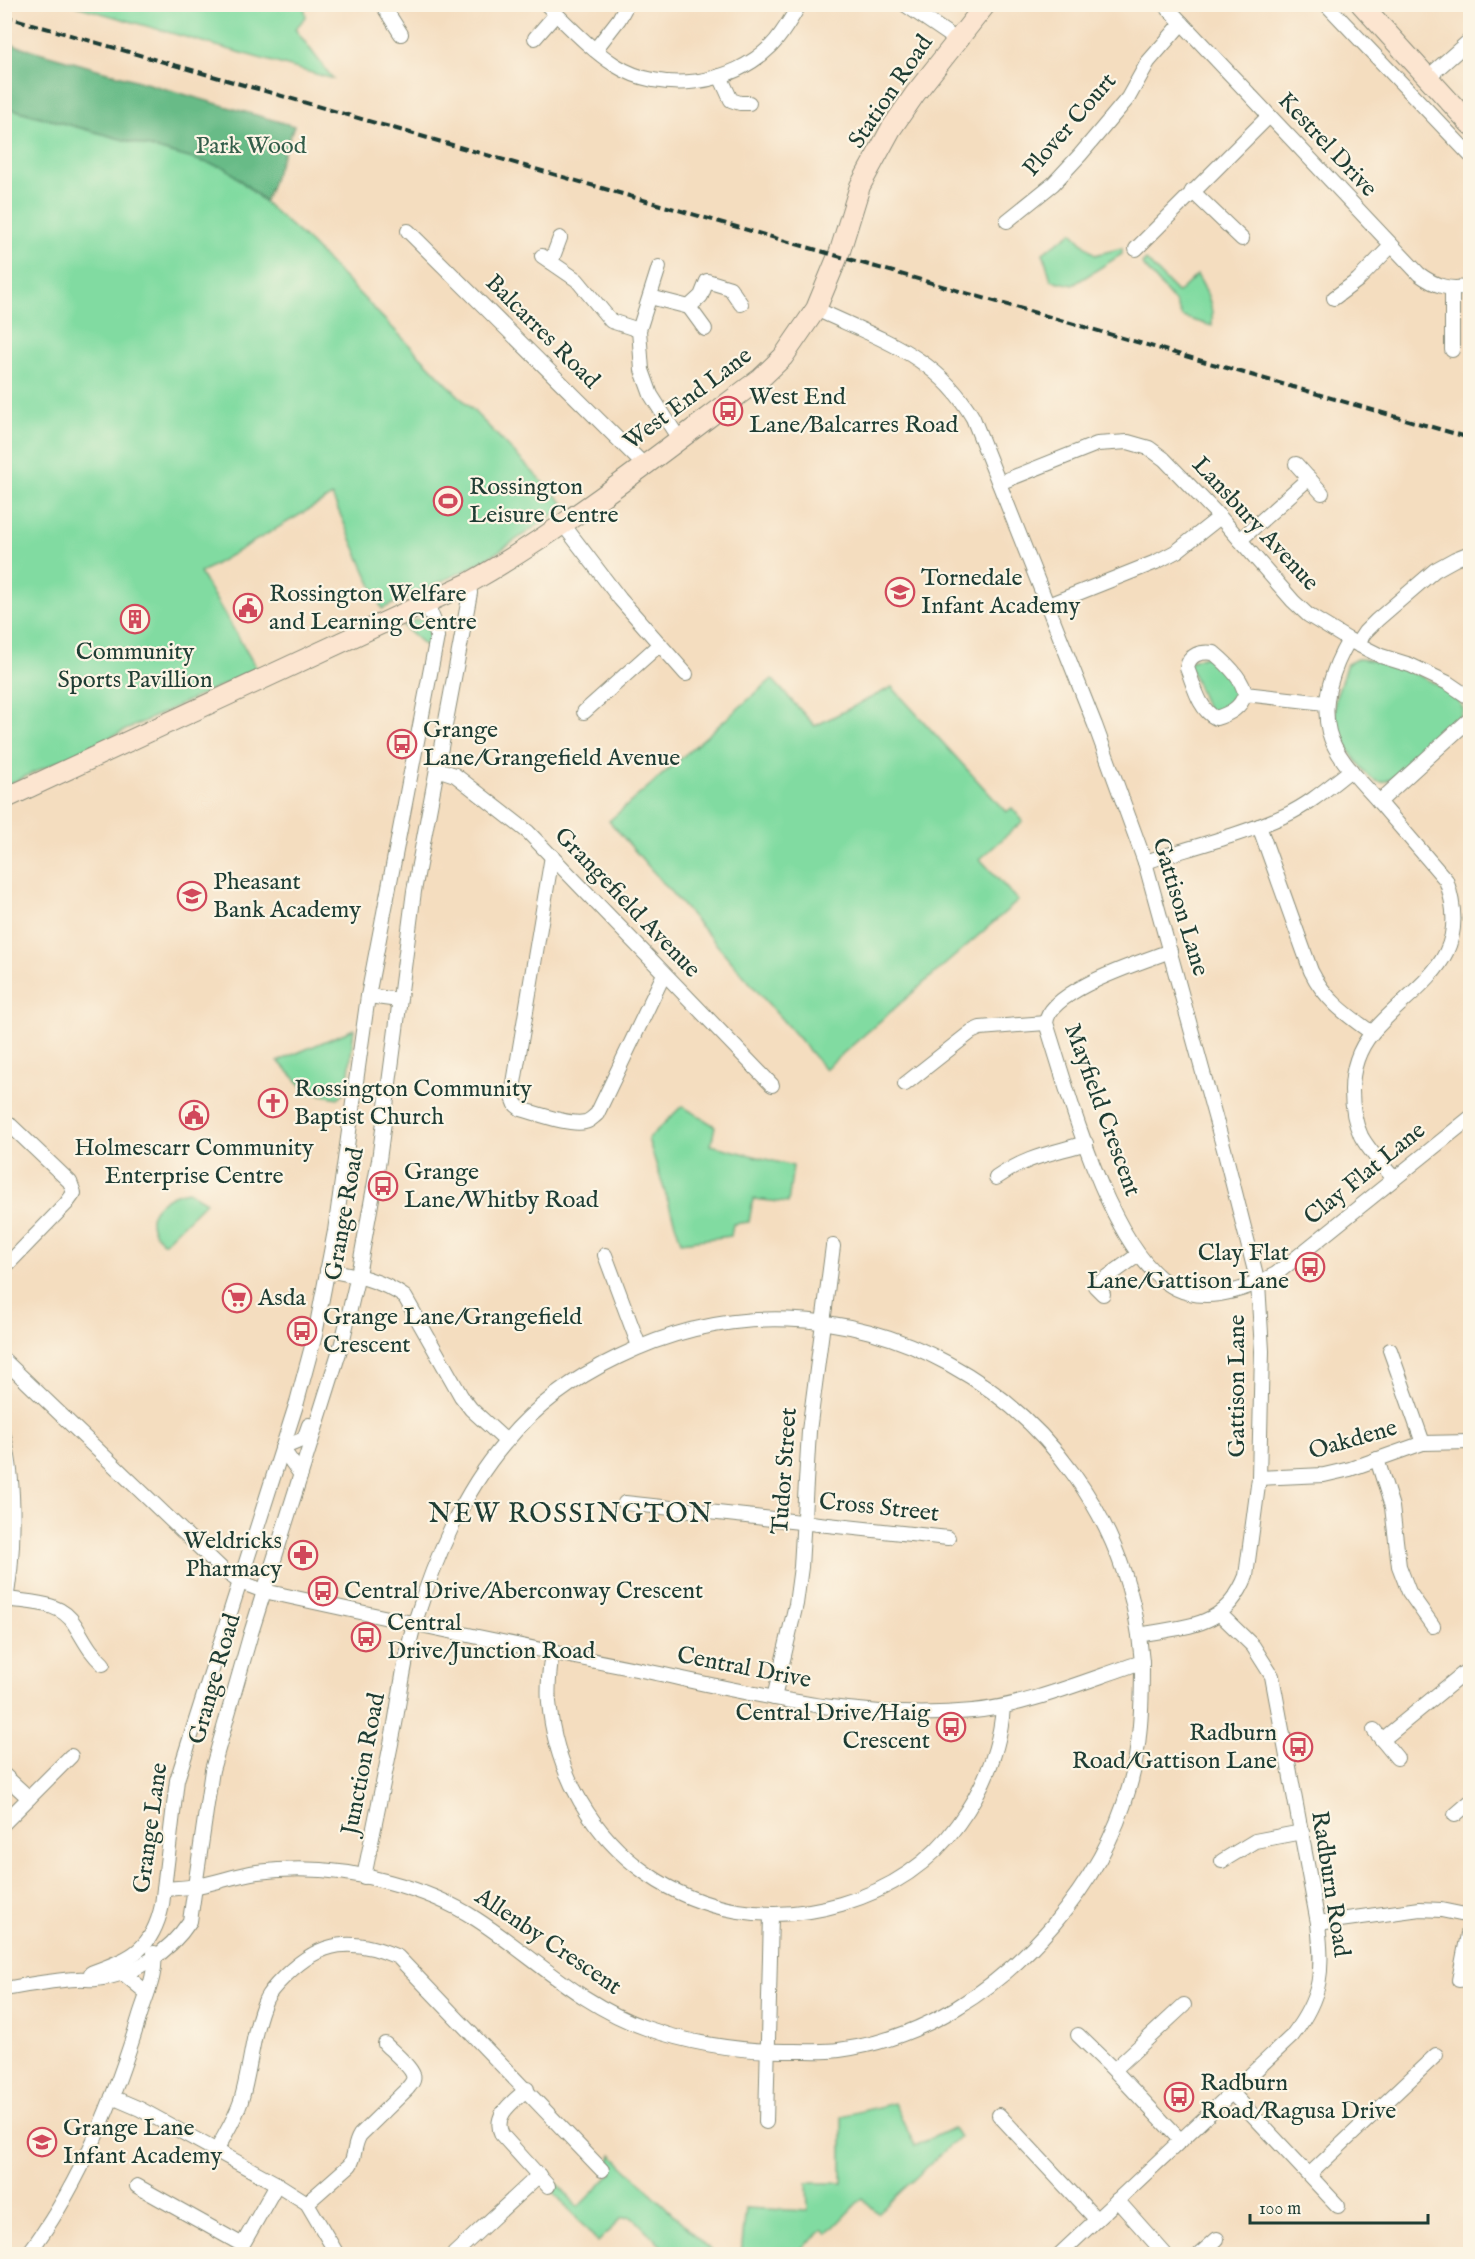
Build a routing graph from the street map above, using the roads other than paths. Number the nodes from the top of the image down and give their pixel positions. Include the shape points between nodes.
1 (382, 4) edge
2 (627, 4) edge
3 (800, 4) edge
4 (904, 4) edge
5 (986, 4) edge
6 (1164, 4) edge
7 (1326, 4) edge
8 (1361, 4) edge
9 (551, 9) edge
10 (1182, 23) junction
11 (400, 34) dead end
12 (535, 38) dead end
13 (957, 40) junction
14 (1470, 40) edge
15 (595, 50) junction
16 (720, 76) junction
17 (1426, 78) junction
18 (748, 103) dead end
19 (1269, 116) junction
20 (1470, 124) edge
21 (1470, 155) edge
22 (1192, 191) junction
23 (1007, 221) dead end
24 (408, 231) dead end
25 (560, 238) dead end
26 (1242, 239) dead end
27 (1391, 246) junction
28 (1136, 249) dead end
29 (840, 251) joint
30 (659, 267) dead end
31 (1470, 286) edge
32 (1452, 289) junction
33 (650, 297) junction
34 (1334, 298) dead end
35 (741, 304) dead end
36 (689, 307) junction
37 (816, 309) junction
38 (705, 328) dead end
39 (639, 330) junction
40 (1452, 350) dead end
41 (679, 439) junction
42 (1296, 464) dead end
43 (644, 465) junction
44 (1309, 478) junction
45 (999, 483) junction
46 (1322, 493) dead end
47 (1220, 517) junction
48 (562, 523) junction
49 (1240, 540) junction
50 (1470, 554) edge
51 (469, 583) junction
52 (427, 604) junction
53 (1048, 605) junction
54 (1353, 642) junction
55 (660, 644) junction
56 (686, 674) dead end
57 (1245, 694) junction
58 (1470, 698) edge
59 (1326, 703) junction
60 (584, 712) dead end
61 (1470, 720) edge
62 (414, 758) junction
63 (438, 765) junction
64 (1351, 770) junction
65 (4, 799) edge
66 (1379, 802) junction
67 (1259, 826) junction
68 (552, 856) junction
69 (1145, 862) junction
70 (1170, 951) junction
71 (664, 974) junction
72 (368, 996) junction
73 (399, 1000) junction
74 (1046, 1023) junction
75 (1372, 1033) junction
76 (905, 1084) dead end
77 (772, 1085) dead end
78 (1470, 1118) edge
79 (4, 1119) edge
80 (1086, 1143) junction
81 (996, 1178) dead end
82 (1394, 1179) junction
83 (833, 1246) dead end
84 (605, 1255) dead end
85 (1138, 1255) junction
86 (4, 1268) edge
87 (327, 1270) junction
88 (358, 1275) junction
89 (1258, 1283) junction
90 (1103, 1294) dead end
91 (823, 1323) junction
92 (639, 1346) junction
93 (1390, 1350) dead end
94 (4, 1360) edge
95 (327, 1392) junction
96 (4, 1436) edge
97 (506, 1441) junction
98 (1470, 1442) edge
99 (1423, 1443) junction
100 (282, 1448) junction
101 (1377, 1459) junction
102 (301, 1475) junction
103 (1259, 1478) junction
104 (626, 1503) dead end
105 (804, 1523) junction
106 (948, 1538) dead end
107 (240, 1582) junction
108 (264, 1591) junction
109 (6, 1604) edge
110 (1220, 1614) junction
111 (415, 1624) junction
112 (1433, 1626) dead end
113 (1139, 1635) junction
114 (552, 1652) junction
115 (1142, 1662) junction
116 (103, 1664) dead end
117 (1470, 1668) edge
118 (774, 1698) junction
119 (1004, 1707) junction
120 (71, 1756) dead end
121 (1397, 1758) dead end
122 (4, 1775) edge
123 (29, 1798) junction
124 (1470, 1802) edge
125 (1455, 1815) dead end
126 (4, 1823) edge
127 (1302, 1832) junction
128 (1222, 1861) dead end
129 (364, 1876) junction
130 (196, 1886) junction
131 (164, 1889) junction
132 (771, 1915) junction
133 (1470, 1916) edge
134 (1318, 1923) junction
135 (1470, 1924) edge
136 (149, 1939) junction
137 (154, 1958) junction
138 (121, 1968) junction
139 (1459, 1980) dead end
140 (4, 1989) edge
141 (147, 1993) junction
142 (1184, 2005) dead end
143 (1078, 2035) dead end
144 (385, 2044) dead end
145 (766, 2052) junction
146 (1436, 2055) dead end
147 (1114, 2070) junction
148 (527, 2089) junction
149 (1232, 2093) junction
150 (112, 2097) junction
151 (999, 2115) dead end
152 (766, 2122) dead end
153 (1181, 2141) junction
154 (217, 2150) junction
155 (602, 2170) dead end
156 (1310, 2174) junction
157 (277, 2184) junction
158 (137, 2186) dead end
159 (1117, 2200) junction
160 (307, 2203) junction
161 (1338, 2206) dead end
162 (1096, 2219) junction
163 (1218, 2239) dead end
164 (28, 2254) edge
165 (337, 2254) edge
166 (454, 2254) edge
167 (1060, 2254) edge
168 (1165, 2254) edge
169 (1200, 2254) edge

1 - 11 street
2 - 15 street
3 - 16 street via 770,46
4 - 13 street
5 - 13 street, Station Road
6 - 10 street, Kestrel Drive
7 - 21 street
8 - 17 street
9 - 12 street
9 - 15 street
10 - 19 street, Kestrel Drive
10 - 23 street, Plover Court via 1148,62 1128,98 1080,155 1053,184
13 - 29 street, Station Road via 891,129 860,186
14 - 17 street
15 - 16 street via 616,66 654,81 693,82
16 - 18 street via 732,100
17 - 20 street
19 - 22 street
19 - 27 street, Kestrel Drive
22 - 26 street
22 - 28 street
24 - 43 street, Balcarres Road
25 - 39 street via 546,259 577,280 611,321
27 - 32 street, Kestrel Drive via 1429,282
27 - 34 street
29 - 37 street, West End Lane
30 - 33 street
31 - 32 street
32 - 40 street
33 - 36 street
33 - 39 street
35 - 36 street via 730,288 707,281 701,296
36 - 38 street
37 - 41 street, West End Lane via 783,357 761,378
37 - 45 street, Gattison Lane via 917,357 947,381 973,418
39 - 41 street via 642,370 648,387
41 - 43 street, West End Lane
42 - 44 street
43 - 48 street, West End Lane
44 - 46 street
44 - 49 street
45 - 47 street, Lansbury Avenue via 1097,444 1128,442 1158,453
45 - 53 street, Gattison Lane
47 - 49 street, Lansbury Avenue
47 - 53 street via 1177,551 1156,562
48 - 51 street, West End Lane
48 - 55 street
49 - 54 street, Lansbury Avenue via 1308,615
50 - 54 street via 1435,570
51 - 52 street, West End Lane
51 - 63 street, Grange Road
52 - 62 street, Grange Lane via 437,637
52 - 65 street, West End Lane
53 - 69 street, Gattison Lane
54 - 58 street, Lansbury Avenue via 1448,683
54 - 59 street via 1339,660
55 - 56 street
55 - 60 street
57 - 57 street via 1240,704 1225,715 1216,718 1209,714 1187,668 1191,657 1214,653 1240,681
57 - 59 street
59 - 64 street via 1329,734
61 - 66 street
62 - 63 street, Grangefield Avenue
62 - 72 street, Grange Lane
63 - 68 street, Grangefield Avenue via 498,807
63 - 73 street, Grange Road via 414,891
64 - 66 street
64 - 67 street via 1302,807
66 - 75 street via 1446,880 1457,905 1460,928 1444,969
67 - 69 street
67 - 75 street via 1317,984 1341,1011
68 - 71 street, Grangefield Avenue
68 - 71 street via 512,1095 516,1105 572,1122 591,1120
69 - 70 street, Gattison Lane
70 - 74 street, Mayfield Crescent via 1083,985 1052,1009
70 - 89 street, Gattison Lane
71 - 77 street, Grangefield Avenue
72 - 73 street
72 - 87 street, Grange Lane
73 - 88 street, Grange Road via 379,1160
74 - 76 street via 980,1028
74 - 80 street, Mayfield Crescent
75 - 82 street via 1355,1064 1352,1101 1361,1137
78 - 82 street, Clay Flat Lane
79 - 86 street via 70,1182 76,1194
80 - 81 street via 1029,1158
80 - 85 street, Mayfield Crescent via 1109,1202
82 - 89 street, Clay Flat Lane via 1287,1266
83 - 91 street, Tudor Street
84 - 92 street
85 - 89 street, Mayfield Crescent via 1172,1286 1188,1293 1243,1290
85 - 90 street via 1095,1286
87 - 88 street
87 - 100 street, Grange Lane via 315,1335
88 - 95 street, Grange Road
88 - 97 street via 405,1297 461,1396
89 - 103 street, Gattison Lane via 1262,1351
91 - 92 street, Junction Road via 721,1323
91 - 105 street, Tudor Street via 809,1431
91 - 113 street, Junction Road via 908,1344 952,1365 1008,1403 1046,1438 1100,1515 1123,1566
92 - 97 street, Junction Road via 556,1393
93 - 99 street, Oakdene
94 - 107 street, Central Drive
95 - 100 street via 314,1409 304,1439
95 - 102 street, Grange Road
96 - 109 street via 12,1489
97 - 111 street, Junction Road via 471,1490 455,1522
98 - 99 street, Oakdene
99 - 101 street, Oakdene
100 - 102 street
100 - 107 street, Grange Lane
101 - 103 street, Oakdene via 1324,1475
101 - 112 street via 1392,1507 1399,1566 1409,1592
102 - 108 street, Grange Road
103 - 110 street, Gattison Lane via 1246,1576 1241,1590
104 - 105 street, Cross Street
105 - 106 street, Cross Street
105 - 118 street, Tudor Street via 796,1604
107 - 108 street, Central Drive
107 - 131 street, Grange Lane via 177,1780
108 - 111 street, Central Drive
108 - 130 street, Grange Road via 212,1770
109 - 116 street via 51,1605 63,1612 74,1623 88,1650
110 - 113 street
110 - 127 street, Radburn Road via 1253,1646 1272,1676
111 - 114 street, Central Drive
111 - 129 street, Junction Road
113 - 115 street
114 - 118 street, Central Drive
114 - 132 street via 549,1700 556,1742 574,1789 608,1839 626,1858 675,1892 711,1905
115 - 119 street, Central Drive
115 - 145 street, Allenby Crescent via 1139,1733 1130,1786 1119,1818 1085,1882 1039,1940 981,1992 916,2029 838,2051
117 - 121 street via 1378,1735
118 - 119 street, Central Drive via 895,1714
119 - 132 street via 1001,1734 982,1787 949,1837 927,1860 880,1890 854,1900 798,1914
120 - 123 street
122 - 123 street
123 - 126 street
124 - 125 street
127 - 128 street via 1255,1841
127 - 134 street, Radburn Road
129 - 130 street, Allenby Crescent via 327,1870 276,1870
129 - 145 street, Allenby Crescent via 455,1906 591,2002 643,2027 704,2044
130 - 131 street, Allenby Crescent
130 - 137 street, Grange Road via 190,1921 175,1941
131 - 136 street, Grange Lane via 158,1924
132 - 145 street
133 - 134 street via 1420,1909
134 - 149 street, Radburn Road via 1321,1975 1306,2016 1292,2036
135 - 139 street
136 - 137 street
136 - 138 street, Grange Lane
137 - 138 street, Grange Road
137 - 141 street
138 - 140 street, Grange Lane
138 - 141 street
141 - 150 street
142 - 147 street
143 - 147 street
144 - 160 street via 410,2070 413,2080 360,2135 350,2165
145 - 152 street
146 - 156 street
147 - 153 street
148 - 154 street via 398,1957 368,1947 328,1946 297,1964 267,1997 240,2102
148 - 155 street
148 - 166 street via 504,2110 499,2129 543,2180
149 - 153 street, Radburn Road
149 - 156 street
150 - 154 street
150 - 164 street via 76,2178
151 - 162 street
153 - 159 street, Radburn Road
154 - 157 street
156 - 161 street
157 - 158 street via 242,2244
157 - 160 street
159 - 162 street, Radburn Road
159 - 168 street
160 - 165 street
162 - 167 street, Radburn Road
163 - 169 street

